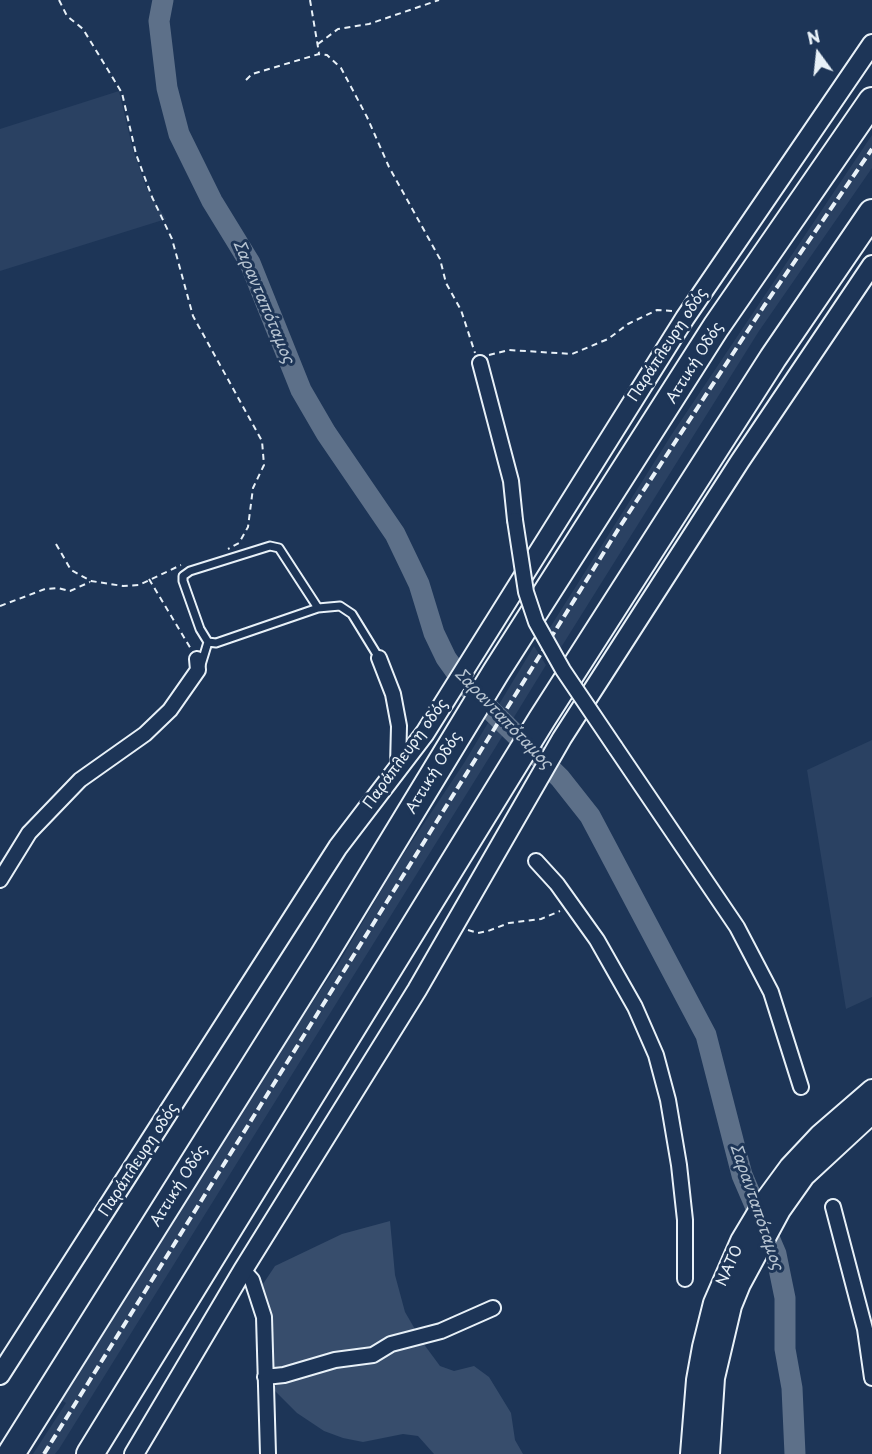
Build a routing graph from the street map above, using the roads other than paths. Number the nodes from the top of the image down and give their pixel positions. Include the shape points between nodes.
1 (872, 44) edge
2 (872, 101) edge
3 (872, 213) edge
4 (872, 265) edge
5 (480, 363) road end
6 (318, 608) junction
7 (208, 642) junction
8 (379, 658) joint
9 (198, 664) joint
10 (398, 766) junction
11 (536, 861) dead end
12 (0, 880) edge
13 (801, 1087) dead end
14 (872, 1090) edge
15 (872, 1113) edge
16 (797, 1172) junction
17 (833, 1207) dead end
18 (243, 1270) junction
19 (685, 1279) dead end
20 (731, 1282) junction
21 (493, 1308) dead end
22 (0, 1375) edge
23 (265, 1377) junction
24 (872, 1378) edge
25 (11, 1454) edge
26 (90, 1454) edge
27 (134, 1454) edge
28 (268, 1454) edge
29 (692, 1454) edge
30 (709, 1454) edge

1 - 10 street, Παράπλευρη οδός via 685,318 447,699
2 - 25 highway, Αττική Οδός via 716,327 496,672 324,956
3 - 26 highway via 773,358 542,719
4 - 18 street via 562,738 454,926
5 - 13 street, bridge via 511,481 526,592 536,622 562,670 737,927 771,992
6 - 7 lane via 216,643
6 - 7 lane via 279,548 270,546 183,576
6 - 8 lane via 340,606 352,614
7 - 9 lane
8 - 10 street via 393,694 399,726
9 - 12 street via 170,710 146,734 80,780 14,853
10 - 22 street, Παράπλευρη οδός via 338,847
11 - 19 street via 597,940 656,1055 679,1165 685,1220
14 - 16 main road, ΝΑΤΟ via 820,1135
15 - 16 main road, ΝΑΤΟ
16 - 20 main road, ΝΑΤΟ via 780,1209
17 - 24 street via 865,1329
18 - 23 street via 252,1280 264,1317
18 - 27 street
20 - 29 main road, ΝΑΤΟ via 714,1303 697,1380
20 - 30 main road, ΝΑΤΟ via 731,1306 714,1378
21 - 23 street via 441,1331 391,1344 373,1355 343,1358
23 - 28 street

